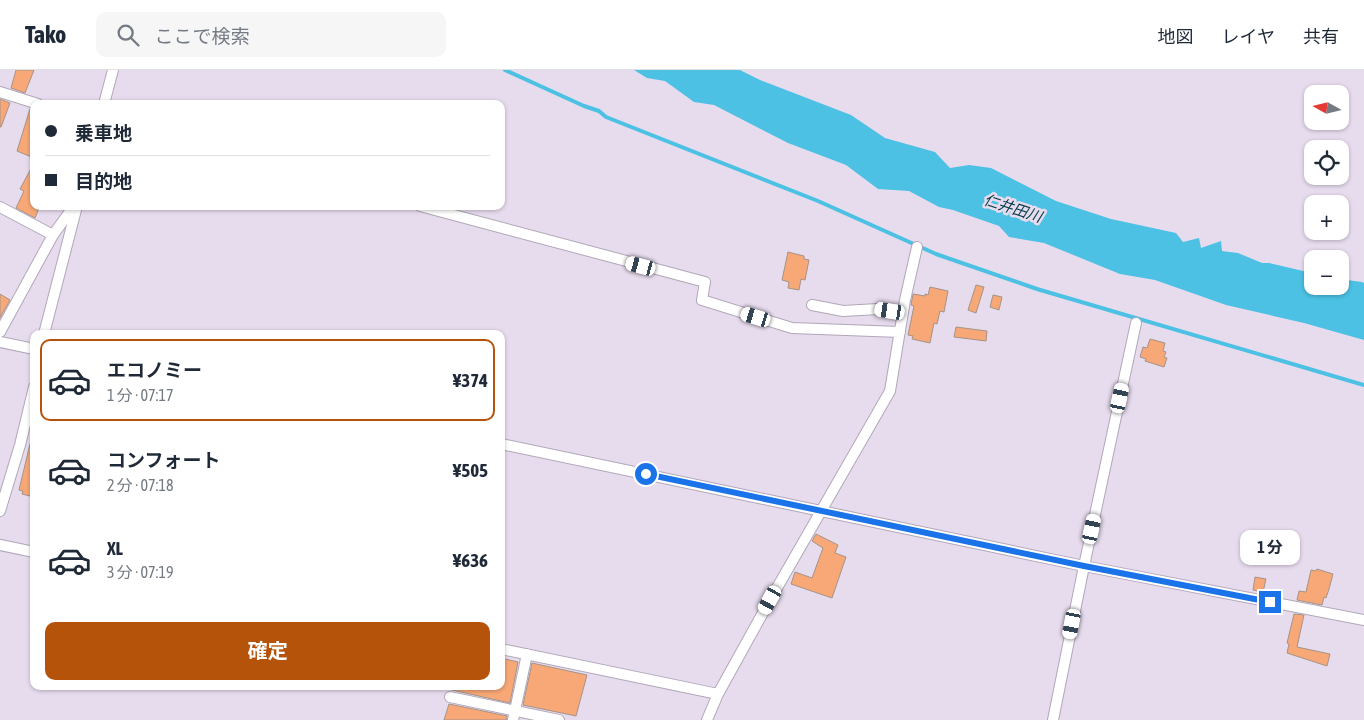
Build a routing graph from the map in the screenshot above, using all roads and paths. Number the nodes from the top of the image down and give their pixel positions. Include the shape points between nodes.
1 (113, 70) edge
2 (0, 92) edge
3 (105, 100) edge
4 (30, 101) edge
5 (0, 207) edge
6 (72, 210) edge
7 (74, 210) edge
8 (435, 210) edge
9 (53, 235) junction
10 (917, 248) dead end
11 (812, 305) dead end
12 (902, 313) junction
13 (1136, 323) dead end
14 (45, 330) edge
15 (0, 332) edge
16 (900, 332) junction
17 (0, 342) edge
18 (30, 348) edge
19 (30, 404) edge
20 (505, 445) edge
21 (822, 510) junction
22 (0, 511) edge
23 (0, 545) edge
24 (30, 551) edge
25 (1084, 566) junction
26 (1364, 620) edge
27 (505, 650) edge
28 (527, 654) junction
29 (718, 694) junction
30 (450, 697) dead end
31 (514, 715) edge
32 (559, 720) edge
33 (707, 720) edge
34 (1053, 720) edge

1 - 3 street
2 - 4 street
5 - 9 street
6 - 9 street
7 - 14 street
8 - 16 street via 705,282 702,300 792,328
9 - 15 street
10 - 12 street
11 - 12 street
12 - 16 street
13 - 25 street
16 - 21 street via 890,391
17 - 18 street
19 - 22 street
20 - 21 street
21 - 25 street
21 - 29 street
23 - 24 street
25 - 26 street
25 - 34 street
27 - 28 street
28 - 29 street
28 - 31 street
29 - 33 street
30 - 31 street
31 - 32 street

